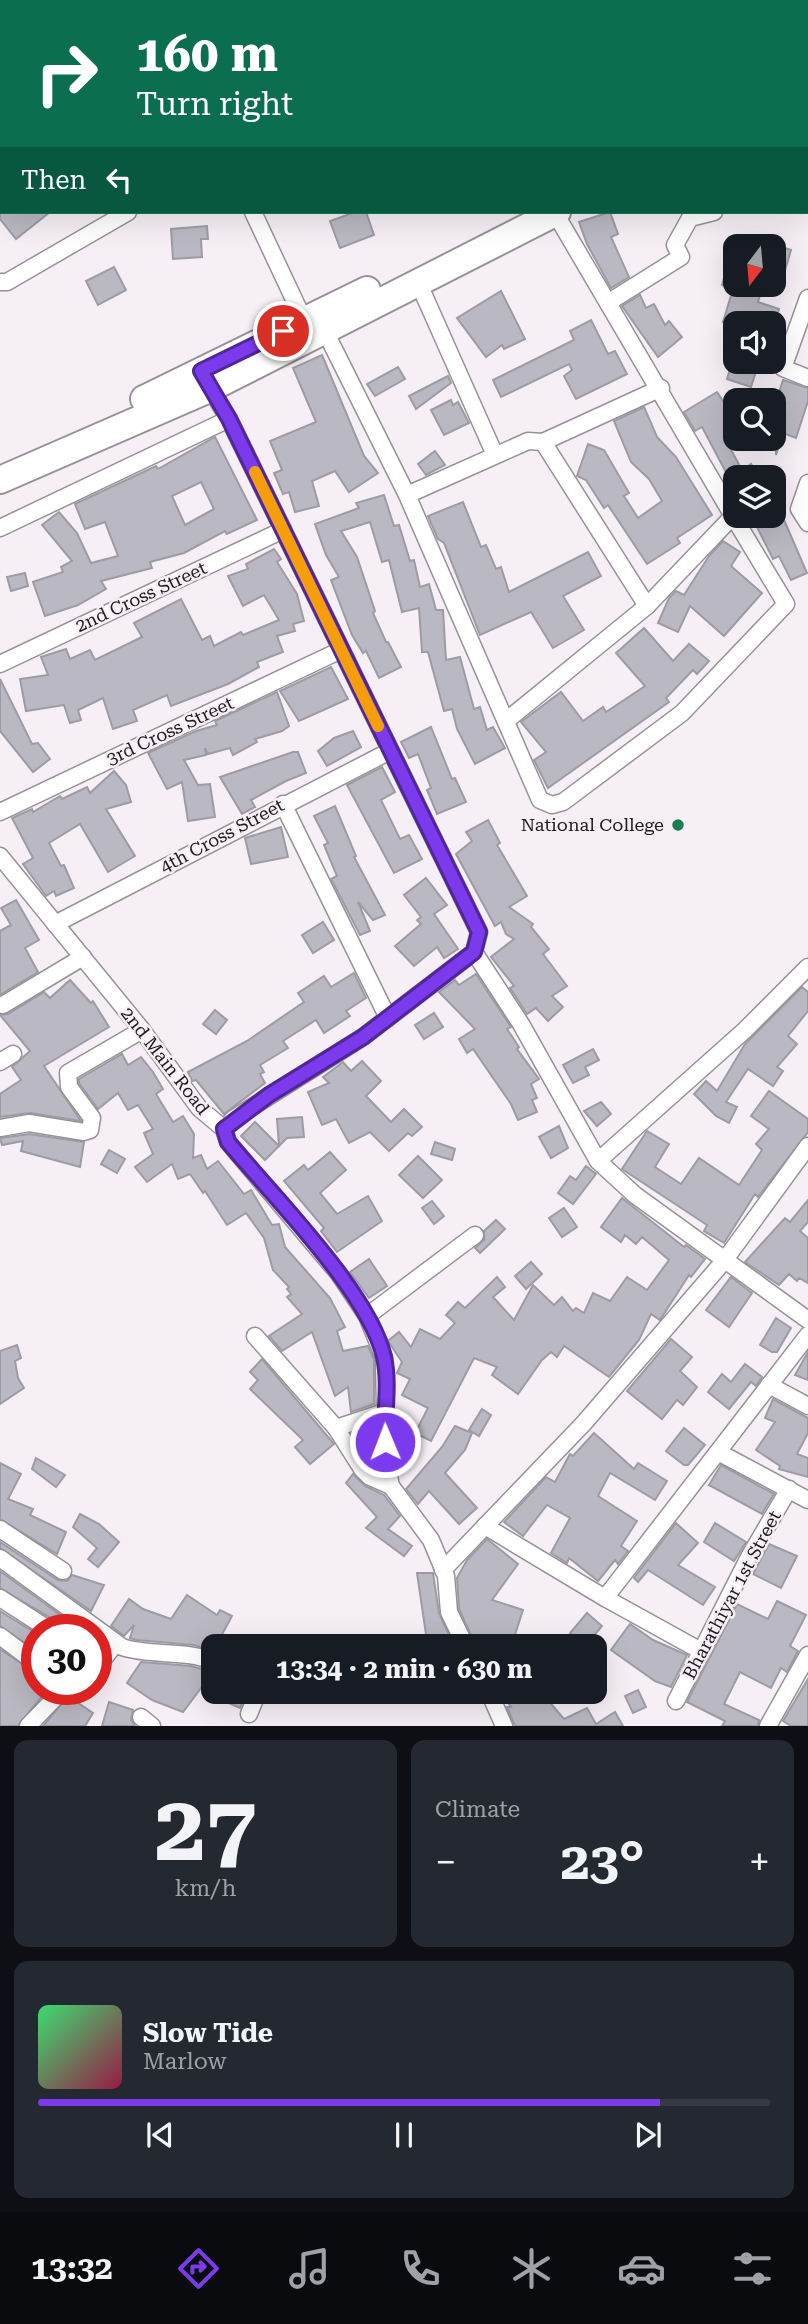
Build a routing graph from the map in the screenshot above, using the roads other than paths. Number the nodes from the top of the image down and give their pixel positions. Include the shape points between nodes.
1 (125, 214) edge
2 (254, 214) edge
3 (522, 214) edge
4 (552, 214) edge
5 (557, 214) edge
6 (706, 214) edge
7 (0, 282) edge
8 (419, 284) junction
9 (808, 298) edge
10 (609, 302) junction
11 (313, 330) junction
12 (808, 377) edge
13 (205, 380) junction
14 (661, 388) junction
15 (229, 419) junction
16 (543, 442) junction
17 (495, 456) junction
18 (4, 473) edge
19 (808, 483) edge
20 (407, 495) junction
21 (723, 498) edge
22 (808, 523) edge
23 (0, 527) edge
24 (723, 527) edge
25 (740, 528) edge
26 (283, 530) junction
27 (648, 606) junction
28 (341, 650) junction
29 (0, 664) edge
30 (506, 721) junction
31 (390, 751) junction
32 (284, 804) junction
33 (0, 812) edge
34 (0, 856) edge
35 (55, 924) junction
36 (474, 952) junction
37 (83, 957) junction
38 (807, 972) edge
39 (3, 1005) dead end
40 (388, 1018) junction
41 (142, 1030) junction
42 (0, 1128) edge
43 (224, 1129) junction
44 (808, 1146) edge
45 (598, 1161) junction
46 (475, 1235) dead end
47 (724, 1261) junction
48 (367, 1316) junction
49 (808, 1320) edge
50 (808, 1335) edge
51 (255, 1336) dead end
52 (769, 1385) junction
53 (808, 1406) edge
54 (384, 1412) junction
55 (336, 1428) junction
56 (718, 1452) junction
57 (391, 1486) junction
58 (789, 1489) junction
59 (808, 1500) edge
60 (485, 1526) junction
61 (0, 1529) edge
62 (0, 1558) edge
63 (443, 1570) junction
64 (64, 1571) dead end
65 (0, 1598) edge
66 (605, 1598) junction
67 (25, 1614) edge
68 (460, 1634) edge
69 (0, 1636) edge
70 (116, 1643) junction
71 (112, 1648) edge
72 (701, 1651) junction
73 (21, 1652) edge
74 (808, 1655) edge
75 (201, 1656) edge
76 (802, 1683) edge
77 (676, 1701) dead end
78 (253, 1704) edge
79 (494, 1704) edge
80 (48, 1705) edge
81 (249, 1714) dead end
82 (28, 1726) edge
83 (504, 1726) edge
84 (768, 1726) edge

1 - 7 street
2 - 11 street
3 - 11 highway
4 - 8 highway
5 - 10 street
6 - 10 street via 690,218 675,245 681,257
8 - 11 highway
8 - 17 street
9 - 12 street via 783,368
10 - 14 street
11 - 13 highway
11 - 20 street
13 - 15 street
13 - 18 highway
14 - 16 street
14 - 21 street
15 - 23 street
15 - 26 street
16 - 17 street via 528,441
16 - 27 street
17 - 20 street
19 - 22 street via 799,509
20 - 30 street
24 - 27 street
25 - 30 street via 786,604 682,712 552,805 540,800
26 - 28 street
26 - 29 street, 2nd Cross Street
27 - 30 street
28 - 31 street
28 - 33 street, 3rd Cross Street
31 - 32 street, 4th Cross Street
31 - 36 street via 479,932
32 - 35 street, 4th Cross Street
32 - 40 street
34 - 35 street, 2nd Main Road
35 - 37 street, 2nd Main Road
36 - 40 street
36 - 45 street via 521,1024
37 - 39 street
37 - 41 street, 2nd Main Road
38 - 45 street
40 - 43 street
41 - 42 street via 68,1073 69,1087 92,1118 90,1130 29,1123
41 - 43 street, 2nd Main Road via 199,1108
43 - 48 street, 2nd Main Road via 228,1142 338,1274
44 - 47 street
45 - 47 street via 635,1195
46 - 48 street
47 - 49 street
47 - 60 street via 584,1423
48 - 54 street, 2nd Main Road via 384,1358
50 - 52 street
51 - 55 street
52 - 53 street
52 - 56 street
54 - 55 street
54 - 57 street, 2nd Main Road
55 - 57 street via 370,1478
56 - 58 street
56 - 66 street
57 - 63 street, 2nd Main Road via 432,1541
58 - 59 street
58 - 72 street, Bharathiyar 1st Street
60 - 63 street
60 - 66 street
61 - 64 street
62 - 70 street
63 - 68 street, 2nd Main Road via 449,1612
65 - 67 street
66 - 72 street
69 - 73 street
70 - 71 street
70 - 75 street via 142,1654
72 - 77 street, Bharathiyar 1st Street
74 - 76 street
76 - 84 street
78 - 81 street
79 - 83 street
80 - 82 street

